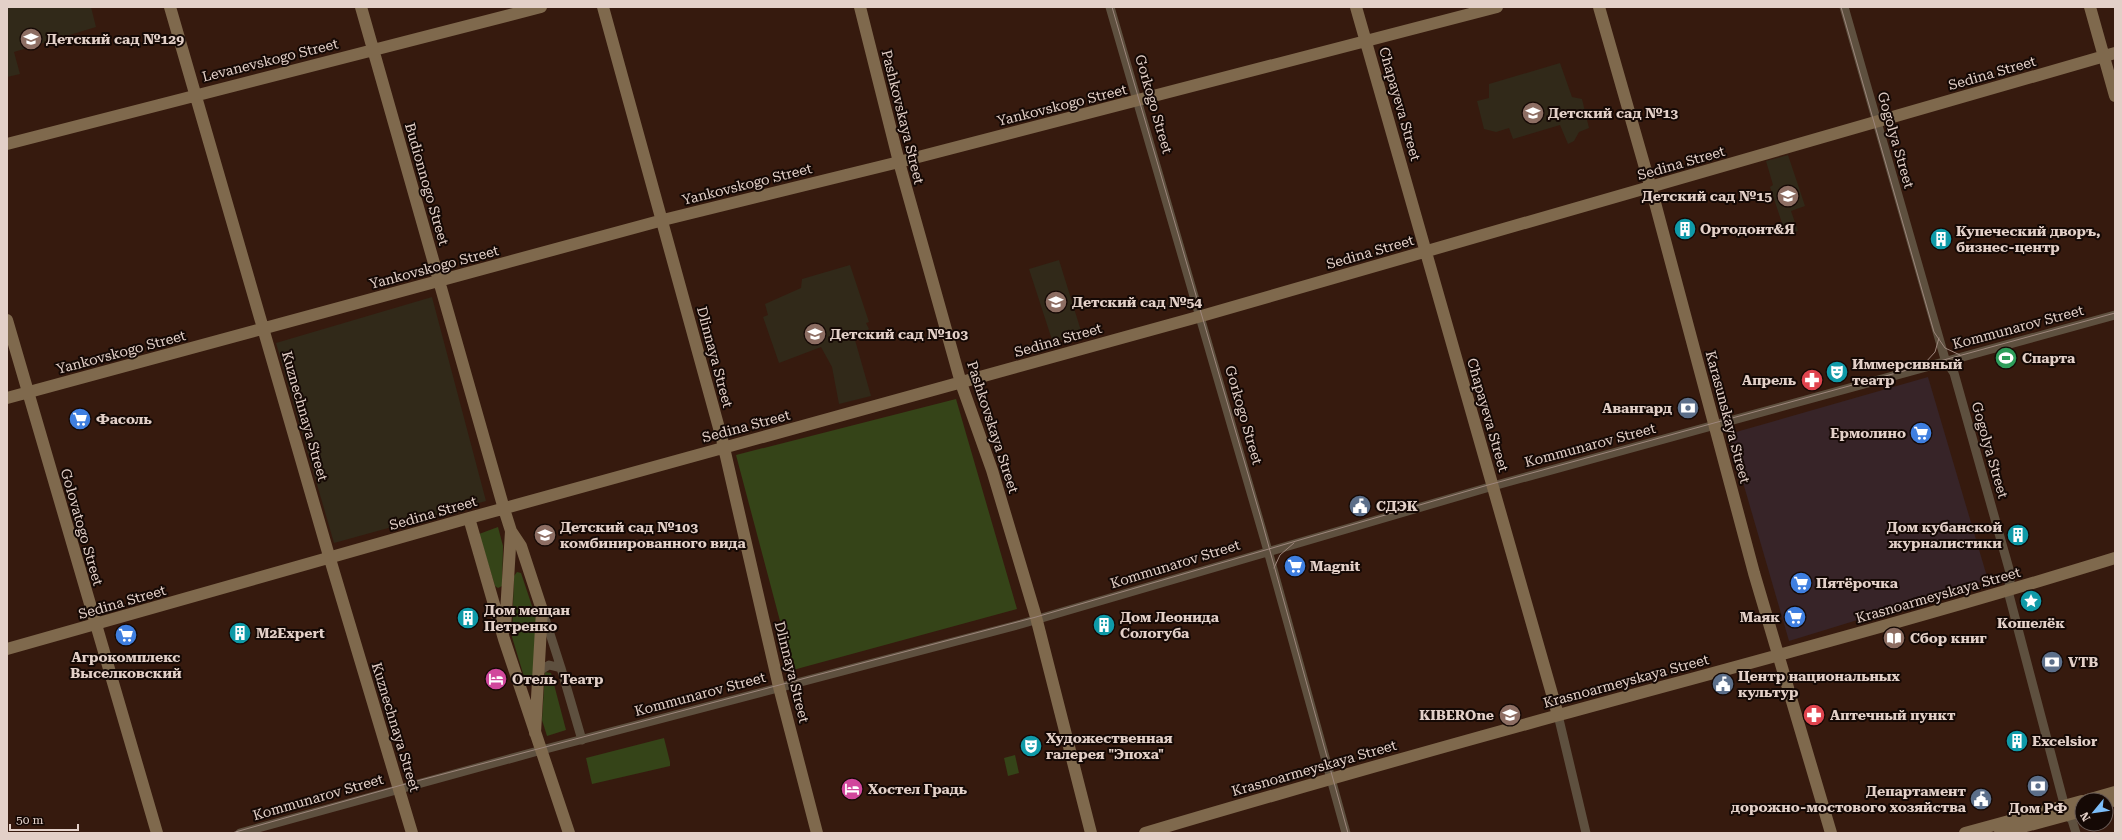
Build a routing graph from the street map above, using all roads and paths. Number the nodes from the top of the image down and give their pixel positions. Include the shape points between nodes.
1 (170, 7) edge
2 (361, 7) edge
3 (541, 7) edge
4 (603, 7) edge
5 (860, 7) edge
6 (1110, 7) edge
7 (1356, 7) edge
8 (1497, 7) edge
9 (1598, 7) edge
10 (1844, 7) edge
11 (2090, 7) edge
12 (1367, 42) junction
13 (373, 50) junction
14 (2109, 54) edge
15 (196, 94) junction
16 (2115, 96) edge
17 (1139, 101) junction
18 (1876, 122) junction
19 (7, 144) edge
20 (899, 162) junction
21 (1651, 188) junction
22 (663, 220) junction
23 (1426, 251) junction
24 (440, 280) junction
25 (2115, 315) edge
26 (1201, 316) junction
27 (7, 320) edge
28 (264, 329) junction
29 (1946, 361) junction
30 (961, 383) junction
31 (29, 393) junction
32 (7, 398) edge
33 (1714, 426) junction
34 (724, 448) junction
35 (1493, 486) junction
36 (504, 509) junction
37 (469, 518) junction
38 (511, 531) junction
39 (1268, 551) junction
40 (330, 558) junction
41 (2115, 558) edge
42 (2008, 591) junction
43 (542, 610) junction
44 (1037, 620) junction
45 (100, 624) junction
46 (504, 639) junction
47 (7, 649) edge
48 (1778, 656) junction
49 (561, 668) junction
50 (539, 670) junction
51 (779, 688) junction
52 (1558, 715) junction
53 (535, 732) junction
54 (582, 740) junction
55 (541, 751) junction
56 (1331, 778) junction
57 (399, 789) junction
58 (2074, 806) edge
59 (2074, 810) edge
60 (2066, 811) junction
61 (156, 833) edge
62 (240, 833) edge
63 (412, 833) edge
64 (569, 833) edge
65 (817, 833) edge
66 (1091, 833) edge
67 (1145, 833) edge
68 (1346, 833) edge
69 (1586, 833) edge
70 (1831, 833) edge
71 (1965, 833) edge
72 (2000, 833) edge
73 (2076, 833) edge

1 - 15 street, Kuznechnaya Street
2 - 13 street, Budionnogo Street
3 - 13 street, Levanevskogo Street
4 - 22 street, Dlinnaya Street
5 - 20 street, Pashkovskaya Street
6 - 17 street, Gorkogo Street
7 - 12 street, Chapayeva Street
8 - 12 street, Yankovskogo Street
9 - 21 street, Karasunskaya Street
10 - 18 street, Gogolya Street
11 - 14 street
12 - 17 street, Yankovskogo Street
12 - 23 street, Chapayeva Street
13 - 15 street, Levanevskogo Street
13 - 24 street, Budionnogo Street
14 - 16 street
14 - 18 street, Sedina Street
15 - 19 street, Levanevskogo Street
15 - 28 street, Kuznechnaya Street
17 - 20 street, Yankovskogo Street
17 - 26 street, Gorkogo Street
18 - 21 street, Sedina Street
18 - 29 street, Gogolya Street
20 - 22 street, Yankovskogo Street
20 - 30 street, Pashkovskaya Street
21 - 23 street, Sedina Street
21 - 33 street, Karasunskaya Street
22 - 24 street, Yankovskogo Street
22 - 34 street, Dlinnaya Street
23 - 26 street, Sedina Street
23 - 35 street, Chapayeva Street
24 - 28 street, Yankovskogo Street
24 - 36 street, Budionnogo Street
25 - 29 street, Kommunarov Street
26 - 30 street, Sedina Street
26 - 39 street, Gorkogo Street
27 - 31 street, Golovatogo Street
28 - 31 street, Yankovskogo Street
28 - 40 street, Kuznechnaya Street
29 - 33 street, Kommunarov Street
29 - 42 street, Gogolya Street via 1954,373 2010,576
30 - 34 street, Sedina Street
30 - 44 street, Pashkovskaya Street via 992,470
31 - 32 street, Yankovskogo Street
31 - 45 street, Golovatogo Street
33 - 35 street, Kommunarov Street
33 - 48 street, Karasunskaya Street
34 - 36 street, Sedina Street
34 - 51 street, Dlinnaya Street
35 - 39 street, Kommunarov Street
35 - 52 street, Chapayeva Street
36 - 37 street, Sedina Street
36 - 38 street, Budionnogo Street
37 - 40 street, Sedina Street
37 - 46 street, Budionnogo Street
38 - 43 street, Budionnogo Street via 521,546
38 - 46 street, Budionnogo Street
39 - 44 street, Kommunarov Street
39 - 56 street, Gorkogo Street
40 - 45 street, Sedina Street
40 - 57 street, Kuznechnaya Street
41 - 42 street, Krasnoarmeyskaya Street
42 - 48 street, Krasnoarmeyskaya Street
42 - 60 street, Gogolya Street
43 - 49 street, Budionnogo Street
43 - 50 street, Budionnogo Street
44 - 51 street, Kommunarov Street
44 - 66 street, Pashkovskaya Street
45 - 47 street, Sedina Street
45 - 61 street, Golovatogo Street
46 - 53 street, Budionnogo Street
48 - 52 street, Krasnoarmeyskaya Street
48 - 70 street, Karasunskaya Street
49 - 50 street via 549,665
49 - 54 street, Budionnogo Street
50 - 53 street, Budionnogo Street
51 - 54 street, Kommunarov Street
51 - 65 street, Dlinnaya Street
52 - 56 street, Krasnoarmeyskaya Street
52 - 69 street, Chapayeva Street
53 - 55 street, Budionnogo Street
54 - 55 street, Kommunarov Street
55 - 57 street, Kommunarov Street
55 - 64 street, Budionnogo Street
56 - 67 street, Krasnoarmeyskaya Street
56 - 68 street, Gorkogo Street
57 - 62 street, Kommunarov Street
57 - 63 street, Kuznechnaya Street
58 - 60 street
59 - 60 street
60 - 71 street
60 - 72 street
60 - 73 street, Gogolya Street

